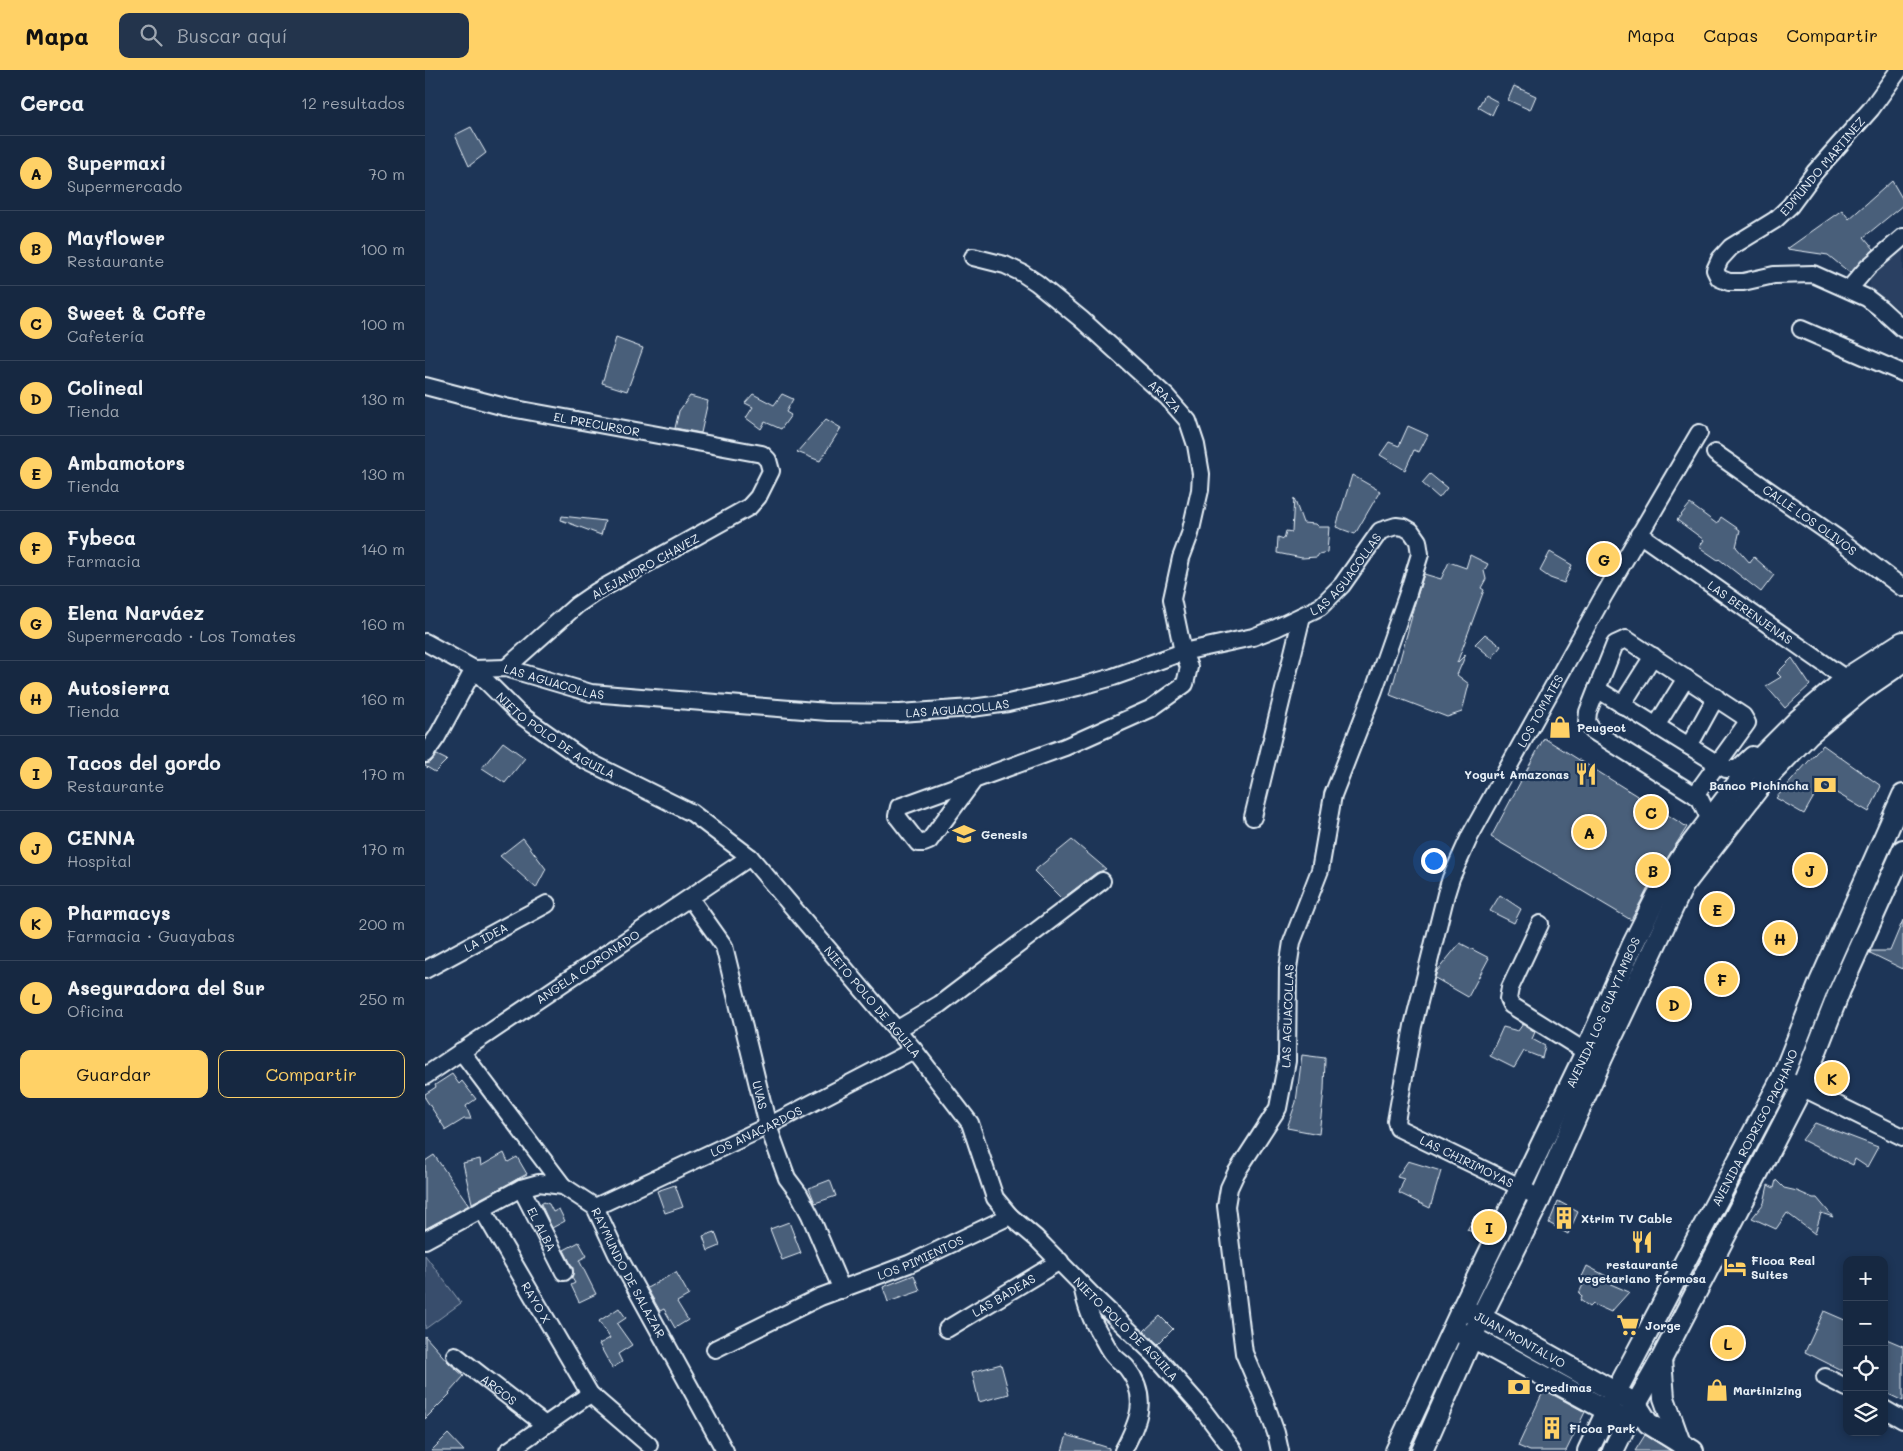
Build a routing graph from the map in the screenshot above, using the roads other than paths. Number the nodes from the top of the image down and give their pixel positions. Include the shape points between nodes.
1 (1899, 70) edge
2 (1903, 237) edge
3 (973, 257) dead end
4 (1849, 289) junction
5 (1801, 329) dead end
6 (1903, 329) edge
7 (1903, 373) edge
8 (425, 386) edge
9 (1699, 433) dead end
10 (1715, 453) dead end
11 (769, 460) joint
12 (1639, 534) junction
13 (1903, 588) edge
14 (1302, 616) junction
15 (425, 642) edge
16 (1903, 642) edge
17 (1183, 652) junction
18 (1653, 656) junction
19 (1903, 662) edge
20 (474, 668) junction
21 (507, 668) junction
22 (1686, 678) junction
23 (1855, 684) junction
24 (1597, 689) junction
25 (1715, 697) junction
26 (1622, 705) junction
27 (1656, 726) junction
28 (1777, 741) junction
29 (1689, 746) junction
30 (425, 754) edge
31 (1719, 764) junction
32 (1755, 777) junction
33 (974, 780) junction
34 (1695, 795) junction
35 (1901, 807) edge
36 (1253, 817) dead end
37 (1710, 820) junction
38 (1903, 850) edge
39 (750, 856) junction
40 (1101, 882) dead end
41 (1657, 896) junction
42 (690, 898) junction
43 (1677, 902) junction
44 (547, 904) dead end
45 (1540, 924) dead end
46 (425, 970) edge
47 (1820, 982) junction
48 (1841, 990) junction
49 (896, 1030) junction
50 (461, 1050) junction
51 (914, 1050) junction
52 (1594, 1055) junction
53 (425, 1076) edge
54 (1782, 1078) junction
55 (1802, 1087) junction
56 (1396, 1121) joint
57 (768, 1126) junction
58 (1903, 1137) edge
59 (563, 1186) junction
60 (521, 1188) junction
61 (1522, 1188) junction
62 (1540, 1199) junction
63 (595, 1207) junction
64 (482, 1209) junction
65 (1010, 1216) junction
66 (425, 1240) edge
67 (1060, 1261) junction
68 (564, 1272) dead end
69 (1082, 1285) junction
70 (835, 1292) junction
71 (1462, 1309) junction
72 (1481, 1316) junction
73 (947, 1329) dead end
74 (1453, 1329) junction
75 (1472, 1337) junction
76 (715, 1349) dead end
77 (455, 1354) dead end
78 (1661, 1360) junction
79 (1825, 1376) dead end
80 (1843, 1386) edge
81 (1616, 1392) junction
82 (590, 1394) junction
83 (1607, 1411) junction
84 (1888, 1411) edge
85 (1631, 1413) junction
86 (1903, 1420) edge
87 (545, 1425) junction
88 (649, 1445) dead end
89 (1686, 1447) edge
90 (509, 1451) edge
91 (725, 1451) edge
92 (1123, 1451) edge
93 (1235, 1451) edge
94 (1280, 1451) edge
95 (1397, 1451) edge
96 (1422, 1451) edge
97 (1588, 1451) edge
98 (1613, 1451) edge

1 - 4 street, EDMUNDO MARTINEZ via 1871,109 1815,172 1790,206 1775,220 1731,247 1715,270 1719,278 1729,282 1774,275 1813,274
2 - 4 street via 1867,267
3 - 17 street, ARAZA via 1022,273 1052,295 1189,420 1201,474 1198,504 1172,599
4 - 6 street, EDMUNDO MARTINEZ via 1881,308
5 - 7 street
8 - 11 street, EL PRECURSOR via 505,407 761,454
9 - 12 street, LOS TOMATES
10 - 13 street, CALLE LOS OLIVOS
11 - 21 street, ALEJANDRO CHAVEZ via 771,471 749,507 596,592
12 - 23 street, LAS BERENJENAS
12 - 56 street, LOS TOMATES via 1470,836 1451,878 1413,1026
14 - 17 street, LAS AGUACOLLAS via 1253,637
14 - 36 street
14 - 94 street, LAS AGUACOLLAS via 1320,607 1331,596 1381,531 1400,526 1417,538 1420,554 1408,593 1333,795 1320,870 1292,942 1288,968 1287,1061 1278,1108 1236,1173 1226,1206 1244,1353 1265,1402
15 - 20 street, NIETO POLO DE AGUILA
16 - 23 main road, AVENIDA LOS GUAYTAMBOS
17 - 21 street, LAS AGUACOLLAS via 1104,680 1008,703 900,713 828,712 591,693
17 - 33 street, ARAZA via 1189,667 1185,684 1151,709 1065,747
18 - 22 street
18 - 24 street via 1626,639 1620,640 1615,644
18 - 26 street
19 - 23 main road, AVENIDA LOS GUAYTAMBOS
20 - 21 street, LAS AGUACOLLAS
20 - 30 street
20 - 39 street, NIETO POLO DE AGUILA via 518,713 583,759 692,813
22 - 25 street
22 - 27 street
23 - 28 main road, AVENIDA LOS GUAYTAMBOS via 1799,719
23 - 32 main road, AVENIDA LOS GUAYTAMBOS via 1809,734
24 - 26 street
24 - 34 street via 1587,722 1593,731
25 - 29 street
25 - 31 street via 1743,716 1747,723
26 - 27 street
27 - 29 street
28 - 31 street via 1767,743 1737,770
28 - 32 main road, AVENIDA LOS GUAYTAMBOS
29 - 31 street
31 - 34 street
32 - 37 main road, AVENIDA LOS GUAYTAMBOS
32 - 43 main road, AVENIDA LOS GUAYTAMBOS via 1683,886
33 - 33 street, ARAZA via 924,844 918,843 897,816 899,807
34 - 37 street
35 - 47 main road, AVENIDA RODRIGO PACHANO
37 - 41 main road, AVENIDA LOS GUAYTAMBOS
38 - 48 main road, AVENIDA RODRIGO PACHANO
39 - 42 street, ANGELA CORONADO
39 - 49 street, NIETO POLO DE AGUILA
40 - 49 street via 940,1004
41 - 43 main road
41 - 52 main road, AVENIDA LOS GUAYTAMBOS via 1632,946
42 - 50 street, ANGELA CORONADO
42 - 57 street, UVAS via 723,946
43 - 52 main road, AVENIDA LOS GUAYTAMBOS
44 - 46 street, LA IDEA
45 - 52 street via 1508,999 1511,1005
47 - 48 main road
47 - 54 main road, AVENIDA RODRIGO PACHANO
48 - 55 main road, AVENIDA RODRIGO PACHANO
49 - 51 street, NIETO POLO DE AGUILA
50 - 53 street, ANGELA CORONADO
50 - 59 street
51 - 57 street, LOS ANACARDOS
51 - 65 street, NIETO POLO DE AGUILA via 970,1123 995,1198
52 - 61 main road, AVENIDA LOS GUAYTAMBOS
52 - 62 main road, AVENIDA LOS GUAYTAMBOS
54 - 55 street
54 - 81 main road, AVENIDA RODRIGO PACHANO
55 - 58 street
55 - 78 main road, AVENIDA RODRIGO PACHANO
56 - 61 street, LAS CHIRIMOYAS via 1398,1128
57 - 63 street, LOS ANACARDOS
57 - 70 street, UVAS via 787,1178 810,1215
59 - 60 street, RAYMUNDO DE SALAZAR via 539,1183
59 - 63 street, RAYMUNDO DE SALAZAR
60 - 64 street, RAYMUNDO DE SALAZAR
60 - 68 street, EL ALBA
61 - 62 street, LAS CHIRIMOYAS
61 - 71 main road, AVENIDA LOS GUAYTAMBOS
62 - 72 main road, AVENIDA LOS GUAYTAMBOS
63 - 91 street, RAYMUNDO DE SALAZAR via 617,1254
64 - 66 street, RAYMUNDO DE SALAZAR
64 - 82 street, RAYO X
65 - 67 street, NIETO POLO DE AGUILA
65 - 70 street, LOS PIMIENTOS via 909,1264
67 - 69 street, NIETO POLO DE AGUILA
67 - 73 street, LAS BADEAS
69 - 92 street via 1092,1320 1138,1389 1139,1416
69 - 93 street, NIETO POLO DE AGUILA via 1154,1354
70 - 76 street, LOS PIMIENTOS via 820,1296
71 - 72 main road, JUAN MONTALVO
71 - 74 main road, AVENIDA LOS GUAYTAMBOS
72 - 75 main road, AVENIDA LOS GUAYTAMBOS
72 - 81 main road, JUAN MONTALVO
74 - 75 main road, JUAN MONTALVO
74 - 95 main road, AVENIDA LOS GUAYTAMBOS
75 - 83 main road, JUAN MONTALVO
75 - 96 main road, AVENIDA LOS GUAYTAMBOS
77 - 87 street, ARGOS
78 - 85 main road, AVENIDA RODRIGO PACHANO
78 - 89 main road via 1664,1398
79 - 80 street
81 - 83 main road, AVENIDA RODRIGO PACHANO
81 - 85 main road, JUAN MONTALVO
82 - 87 street
82 - 88 street, RAYO X
83 - 85 main road, JUAN MONTALVO
83 - 97 main road, AVENIDA RODRIGO PACHANO
84 - 86 street
85 - 89 main road, JUAN MONTALVO
85 - 98 main road, AVENIDA RODRIGO PACHANO
87 - 90 street

